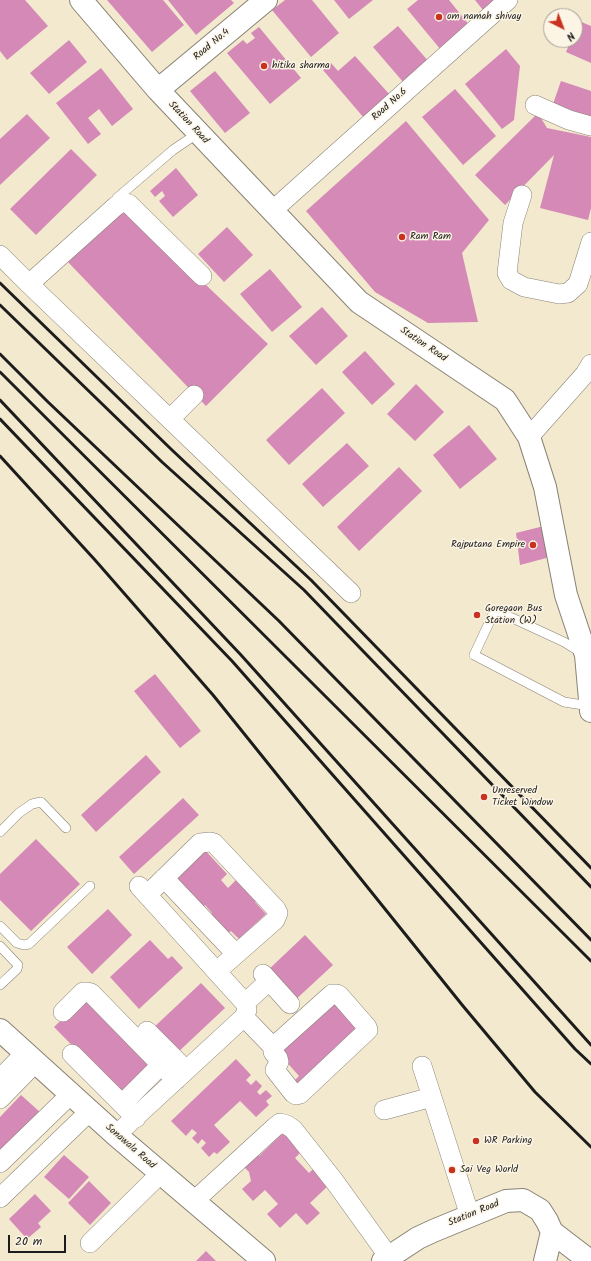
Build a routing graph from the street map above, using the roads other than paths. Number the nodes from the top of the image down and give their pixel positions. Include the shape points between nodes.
1 (81, 0) edge
2 (266, 0) edge
3 (508, 0) edge
4 (158, 90) junction
5 (535, 105) dead end
6 (591, 126) edge
7 (198, 133) junction
8 (522, 195) dead end
9 (117, 198) dead end
10 (272, 211) junction
11 (591, 242) edge
12 (0, 255) edge
13 (202, 276) dead end
14 (29, 284) junction
15 (589, 372) edge
16 (194, 395) dead end
17 (170, 419) junction
18 (529, 437) junction
19 (351, 593) dead end
20 (586, 655) junction
21 (591, 709) edge
22 (66, 828) dead end
23 (0, 832) edge
24 (164, 878) junction
25 (90, 886) dead end
26 (0, 926) edge
27 (0, 946) edge
28 (236, 954) junction
29 (217, 972) junction
30 (0, 986) edge
31 (290, 1004) dead end
32 (244, 1010) junction
33 (63, 1012) dead end
34 (0, 1030) edge
35 (147, 1031) dead end
36 (273, 1047) junction
37 (72, 1054) dead end
38 (31, 1058) junction
39 (161, 1065) junction
40 (422, 1066) dead end
41 (181, 1075) junction
42 (0, 1079) edge
43 (71, 1094) junction
44 (432, 1097) junction
45 (0, 1099) edge
46 (122, 1104) junction
47 (384, 1110) dead end
48 (90, 1111) junction
49 (136, 1118) junction
50 (116, 1136) junction
51 (0, 1163) edge
52 (161, 1173) junction
53 (0, 1198) edge
54 (194, 1201) junction
55 (470, 1216) junction
56 (552, 1232) junction
57 (90, 1243) dead end
58 (386, 1259) edge
59 (547, 1260) edge
60 (264, 1261) edge
61 (590, 1261) edge

1 - 4 street, Station Road
2 - 4 street, Road No.4
3 - 10 street, Road No.6
4 - 7 street, Station Road
5 - 6 street via 569,120
7 - 9 lane via 173,150
7 - 10 street, Station Road
8 - 11 street via 513,223 507,273 511,280 524,287 559,294 568,293 578,284
10 - 18 street, Station Road via 359,302 505,400
12 - 14 street
13 - 14 street via 129,204 122,202
14 - 17 street
15 - 18 street
16 - 17 street
17 - 19 street
18 - 20 street, Station Road via 545,488 566,595
20 - 21 street, Station Road
20 - 21 lane via 496,610 474,655 564,702
22 - 23 lane via 41,802 32,804 19,813
24 - 28 street
24 - 28 street via 200,843 214,843 278,913 275,920
24 - 29 street via 143,890
25 - 26 lane via 29,944 16,943
27 - 30 lane via 18,965
28 - 29 street
29 - 32 street
31 - 32 street via 266,978
32 - 36 street
32 - 41 street
33 - 39 street via 83,992 91,993
34 - 38 street, Sonawala Road
35 - 41 street
36 - 36 street via 332,994 340,996 368,1029 298,1095 294,1094 275,1070 278,1058 273,1052
37 - 46 street
38 - 42 street
38 - 43 street, Sonawala Road
38 - 45 street
39 - 41 street
39 - 46 street
40 - 44 street
41 - 49 street
43 - 48 street, Sonawala Road
43 - 51 street
44 - 47 street
44 - 55 street
46 - 49 street
48 - 50 street, Sonawala Road
48 - 53 street
49 - 50 street
50 - 52 street, Sonawala Road
52 - 54 street, Sonawala Road
52 - 57 street
54 - 58 street via 275,1127 280,1123 287,1125 335,1182
54 - 60 street, Sonawala Road
55 - 56 street, Station Road via 506,1201 523,1200 540,1210
55 - 58 street, Station Road via 418,1238
56 - 59 street
56 - 61 street

